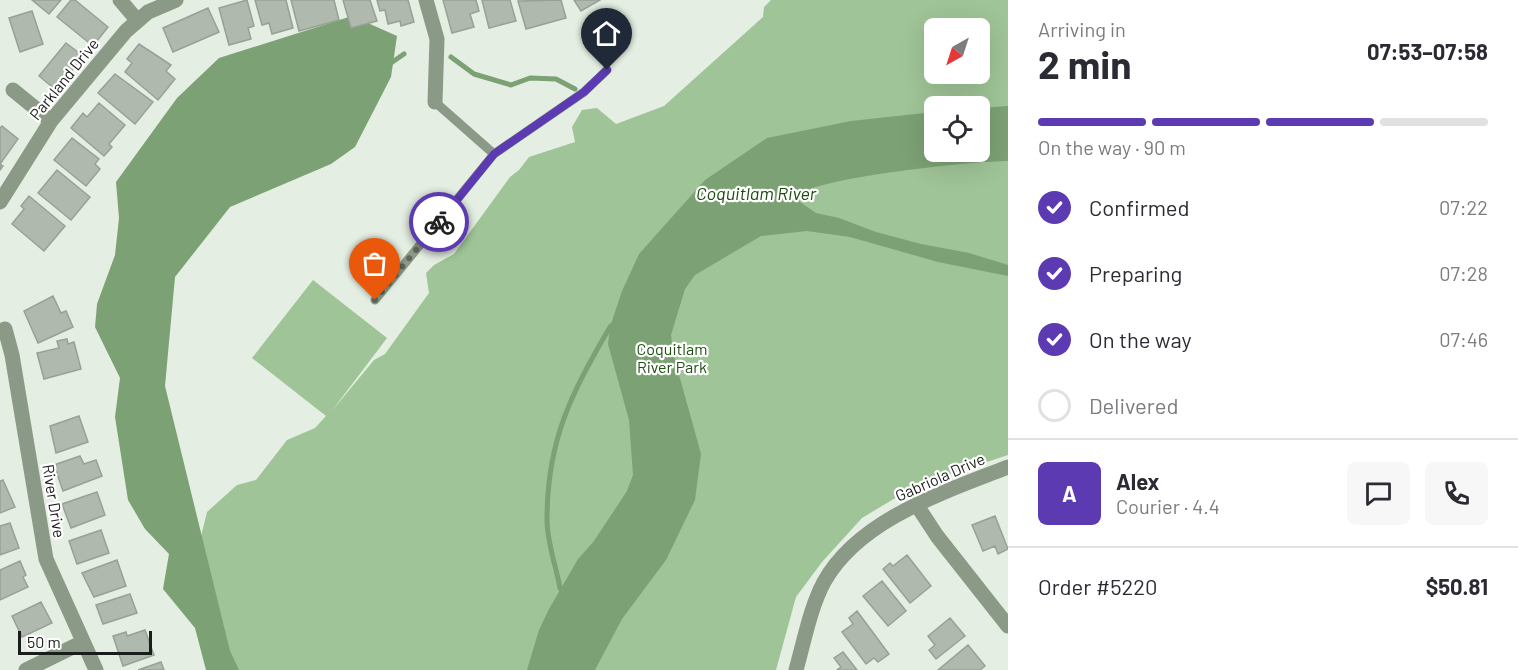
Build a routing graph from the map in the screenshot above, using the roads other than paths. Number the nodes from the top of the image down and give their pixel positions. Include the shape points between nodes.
1 (120, 0) edge
2 (176, 0) edge
3 (426, 0) edge
4 (138, 20) junction
5 (607, 70) dead end
6 (13, 90) dead end
7 (435, 102) joint
8 (51, 121) junction
9 (494, 154) junction
10 (0, 202) edge
11 (375, 300) dead end
12 (3, 330) edge
13 (1008, 467) edge
14 (916, 504) junction
15 (1008, 627) edge
16 (83, 642) junction
17 (26, 670) edge
18 (96, 670) edge
19 (796, 670) edge

1 - 4 street
2 - 4 street, Parkland Drive
3 - 7 street via 437,39
4 - 8 street, Parkland Drive
5 - 9 lane via 584,92
6 - 8 street
7 - 9 lane
8 - 10 street, Parkland Drive
9 - 11 lane
12 - 16 street, River Drive via 46,559
13 - 14 street, Gabriola Drive
14 - 15 street
14 - 19 street, Gabriola Drive via 876,528 824,582
16 - 17 street
16 - 18 street, River Drive

